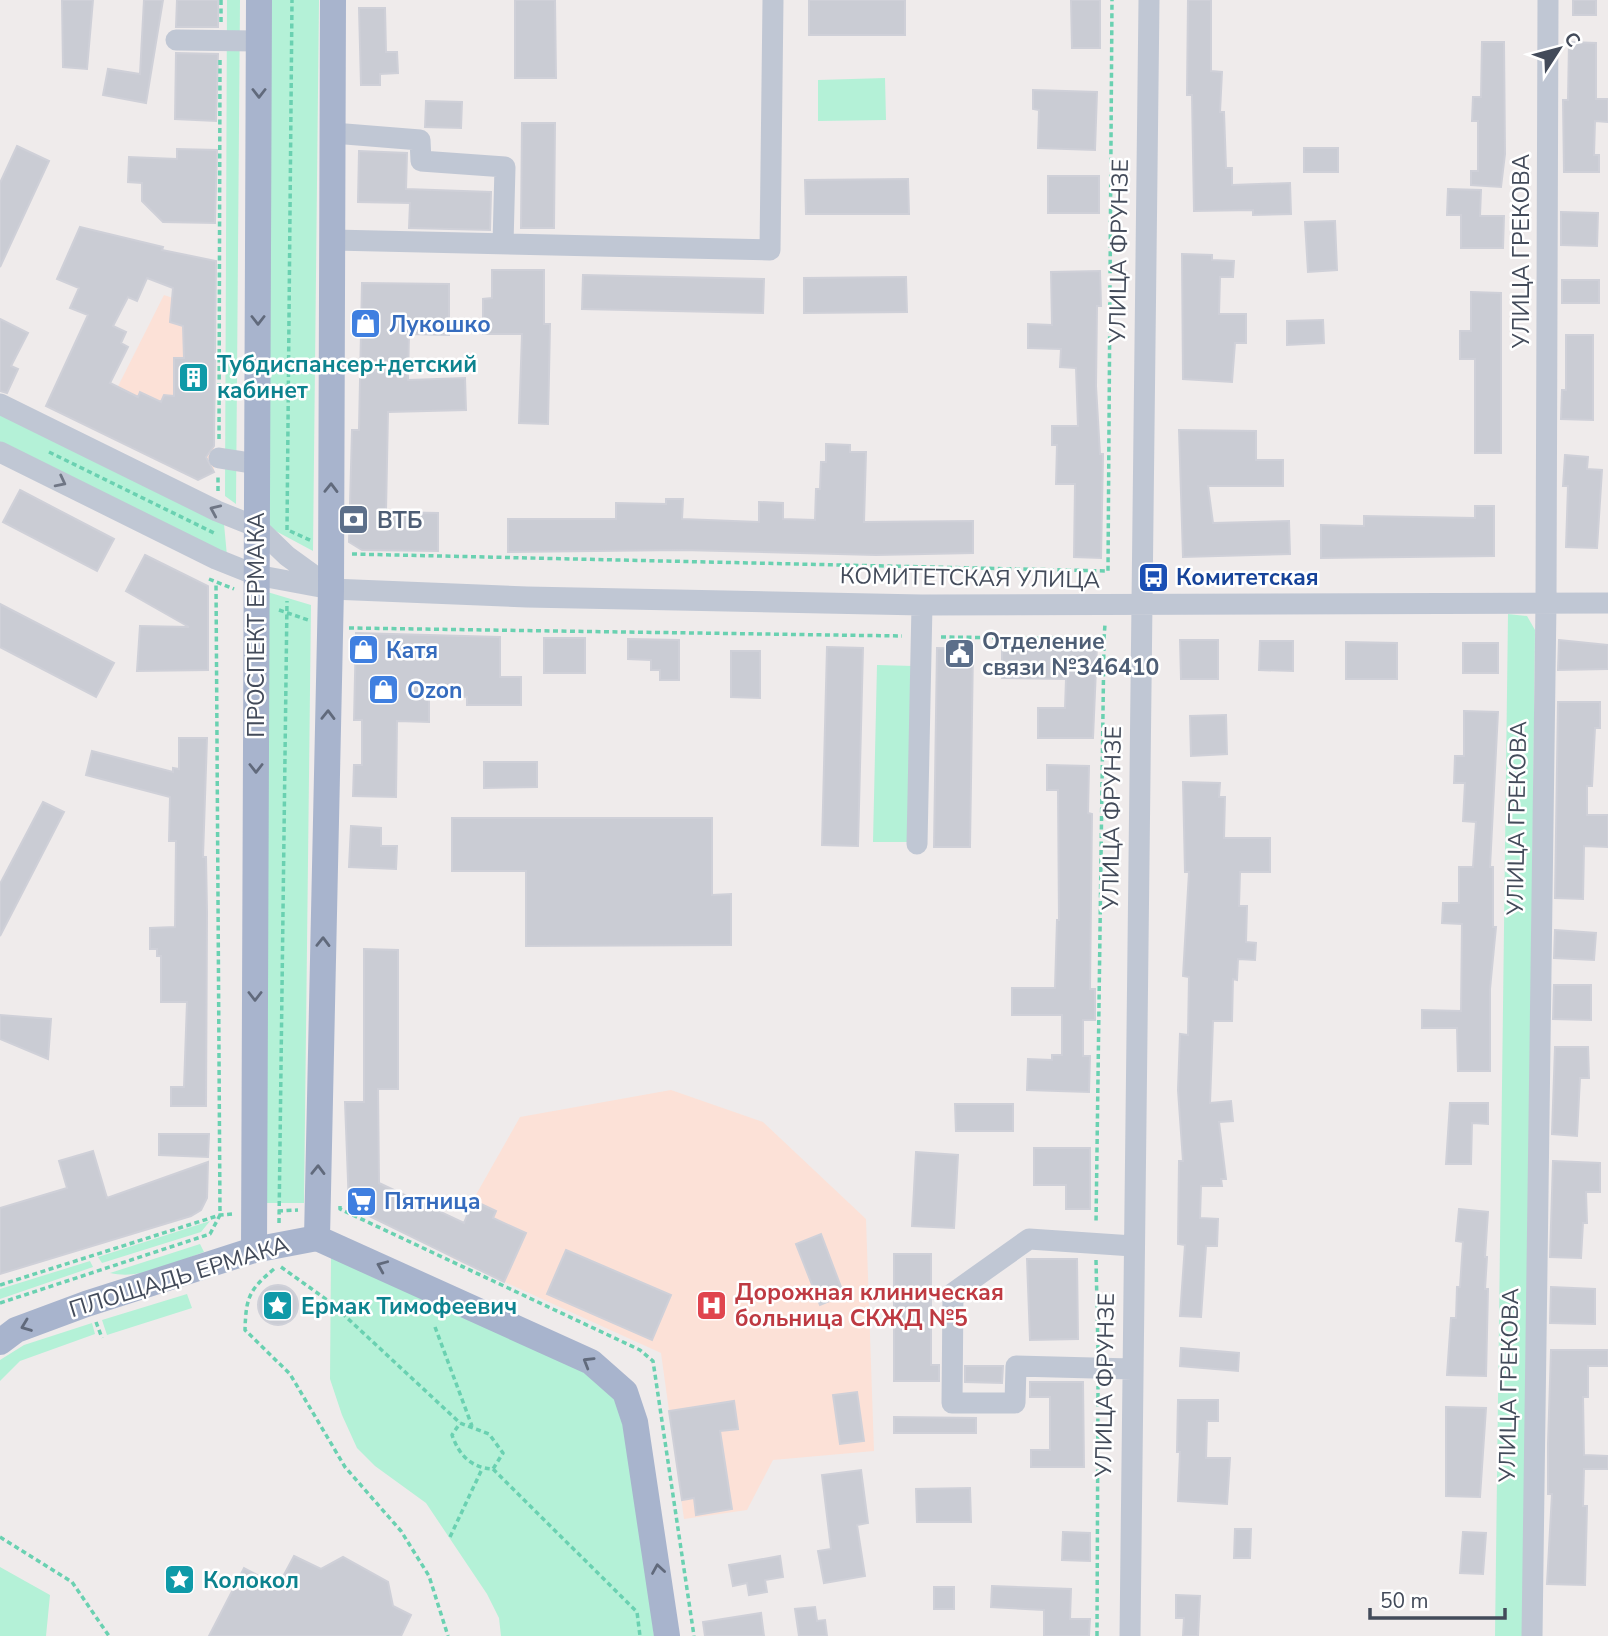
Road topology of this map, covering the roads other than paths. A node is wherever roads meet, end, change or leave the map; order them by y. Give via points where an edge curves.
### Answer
1 (259, 0) edge
2 (333, 0) edge
3 (773, 0) edge
4 (1149, 0) edge
5 (1548, 0) edge
6 (176, 40) dead end
7 (259, 41) junction
8 (333, 132) junction
9 (333, 240) junction
10 (503, 244) junction
11 (0, 404) edge
12 (0, 452) edge
13 (219, 458) road end
14 (257, 464) junction
15 (257, 519) junction
16 (256, 575) junction
17 (331, 589) junction
18 (1546, 603) junction
19 (1608, 603) edge
20 (922, 605) junction
21 (1140, 607) junction
22 (917, 844) dead end
23 (317, 1238) junction
24 (1133, 1246) junction
25 (266, 1247) junction
26 (0, 1342) edge
27 (1132, 1369) junction
28 (667, 1636) edge
29 (1130, 1636) edge
30 (1532, 1636) edge

1 - 7 main road, ПРОСПЕКТ ЕРМАКА
2 - 8 main road
3 - 10 street via 770,250
4 - 21 street, УЛИЦА ФРУНЗЕ
5 - 18 street, УЛИЦА ГРЕКОВА
6 - 7 street
7 -> 14 main road, ПРОСПЕКТ ЕРМАКА
8 - 9 main road
8 - 10 street via 420,140 421,161 505,167
9 - 10 street
17 -> 9 main road
15 -> 11 street via 217,511
12 -> 16 street, КОМИТЕТСКАЯ УЛИЦА
13 - 14 street
14 - 15 main road, ПРОСПЕКТ ЕРМАКА
15 - 16 main road, ПРОСПЕКТ ЕРМАКА
15 - 17 street via 287,556
16 - 17 street, КОМИТЕТСКАЯ УЛИЦА
16 -> 25 main road, ПРОСПЕКТ ЕРМАКА
17 - 20 street, КОМИТЕТСКАЯ УЛИЦА
23 -> 17 main road via 332,1204
18 - 19 street, КОМИТЕТСКАЯ УЛИЦА
18 - 21 street, КОМИТЕТСКАЯ УЛИЦА
18 - 30 street, УЛИЦА ГРЕКОВА
20 - 21 street, КОМИТЕТСКАЯ УЛИЦА
20 - 22 street
21 - 24 street, УЛИЦА ФРУНЗЕ
23 - 25 main road, ПЛОЩАДЬ ЕРМАКА
28 -> 23 main road, ПЛОЩАДЬ ЕРМАКА via 635,1422 625,1392 591,1362
24 - 27 street, УЛИЦА ФРУНЗЕ
24 - 27 street via 1029,1239 953,1293 952,1403 1015,1403 1016,1366
25 -> 26 main road, ПЛОЩАДЬ ЕРМАКА via 86,1304 16,1330
27 - 29 street, УЛИЦА ФРУНЗЕ

